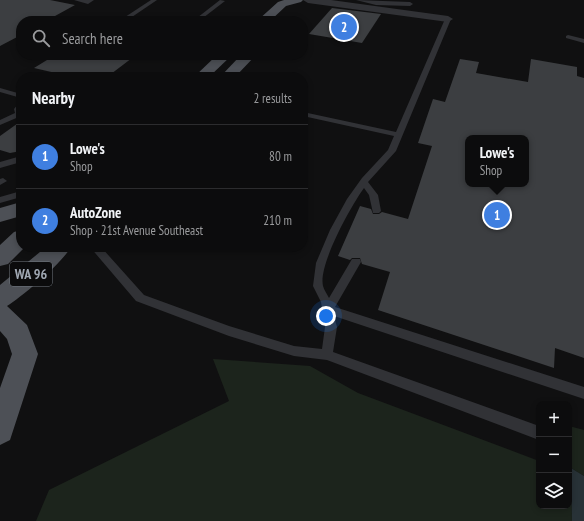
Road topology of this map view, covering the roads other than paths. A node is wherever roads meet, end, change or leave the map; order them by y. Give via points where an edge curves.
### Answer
1 (77, 0) edge
2 (91, 0) edge
3 (154, 0) edge
4 (297, 0) edge
5 (300, 0) edge
6 (308, 0) edge
7 (359, 0) edge
8 (222, 1) edge
9 (410, 4) dead end
10 (294, 12) dead end
11 (130, 16) edge
12 (202, 16) edge
13 (269, 16) edge
14 (448, 19) joint
15 (568, 38) dead end
16 (584, 40) edge
17 (219, 60) edge
18 (244, 60) edge
19 (206, 72) edge
20 (232, 72) edge
21 (0, 90) edge
22 (16, 95) edge
23 (308, 115) edge
24 (16, 116) edge
25 (0, 123) edge
26 (398, 136) junction
27 (16, 160) edge
28 (0, 164) edge
29 (364, 183) junction
30 (16, 195) edge
31 (0, 200) edge
32 (16, 210) edge
33 (376, 211) dead end
34 (0, 214) edge
35 (16, 243) edge
36 (55, 252) edge
37 (99, 252) edge
38 (0, 258) edge
39 (356, 262) dead end
40 (0, 299) edge
41 (328, 309) junction
42 (0, 314) edge
43 (327, 355) junction
44 (584, 393) edge
45 (0, 430) edge
46 (536, 432) edge

1 - 2 lane
3 - 11 lane
4 - 13 main road via 282,4
5 - 10 main road via 299,8
6 - 14 street
7 - 9 lane
8 - 12 lane
14 - 26 lane
15 - 16 lane
17 - 19 main road
18 - 20 main road
21 - 22 lane
23 - 26 lane
24 - 25 lane
26 - 29 lane via 392,151
27 - 28 lane
29 - 33 lane via 370,187 375,197
29 - 41 lane via 350,202 321,263 318,286
30 - 31 lane
32 - 34 main road
35 - 38 main road, WA 96
36 - 40 main road, WA 96
37 - 43 lane via 140,298 286,349
39 - 41 lane
41 - 43 lane via 331,327
41 - 44 lane
42 - 45 main road via 18,334 25,354
43 - 46 lane

